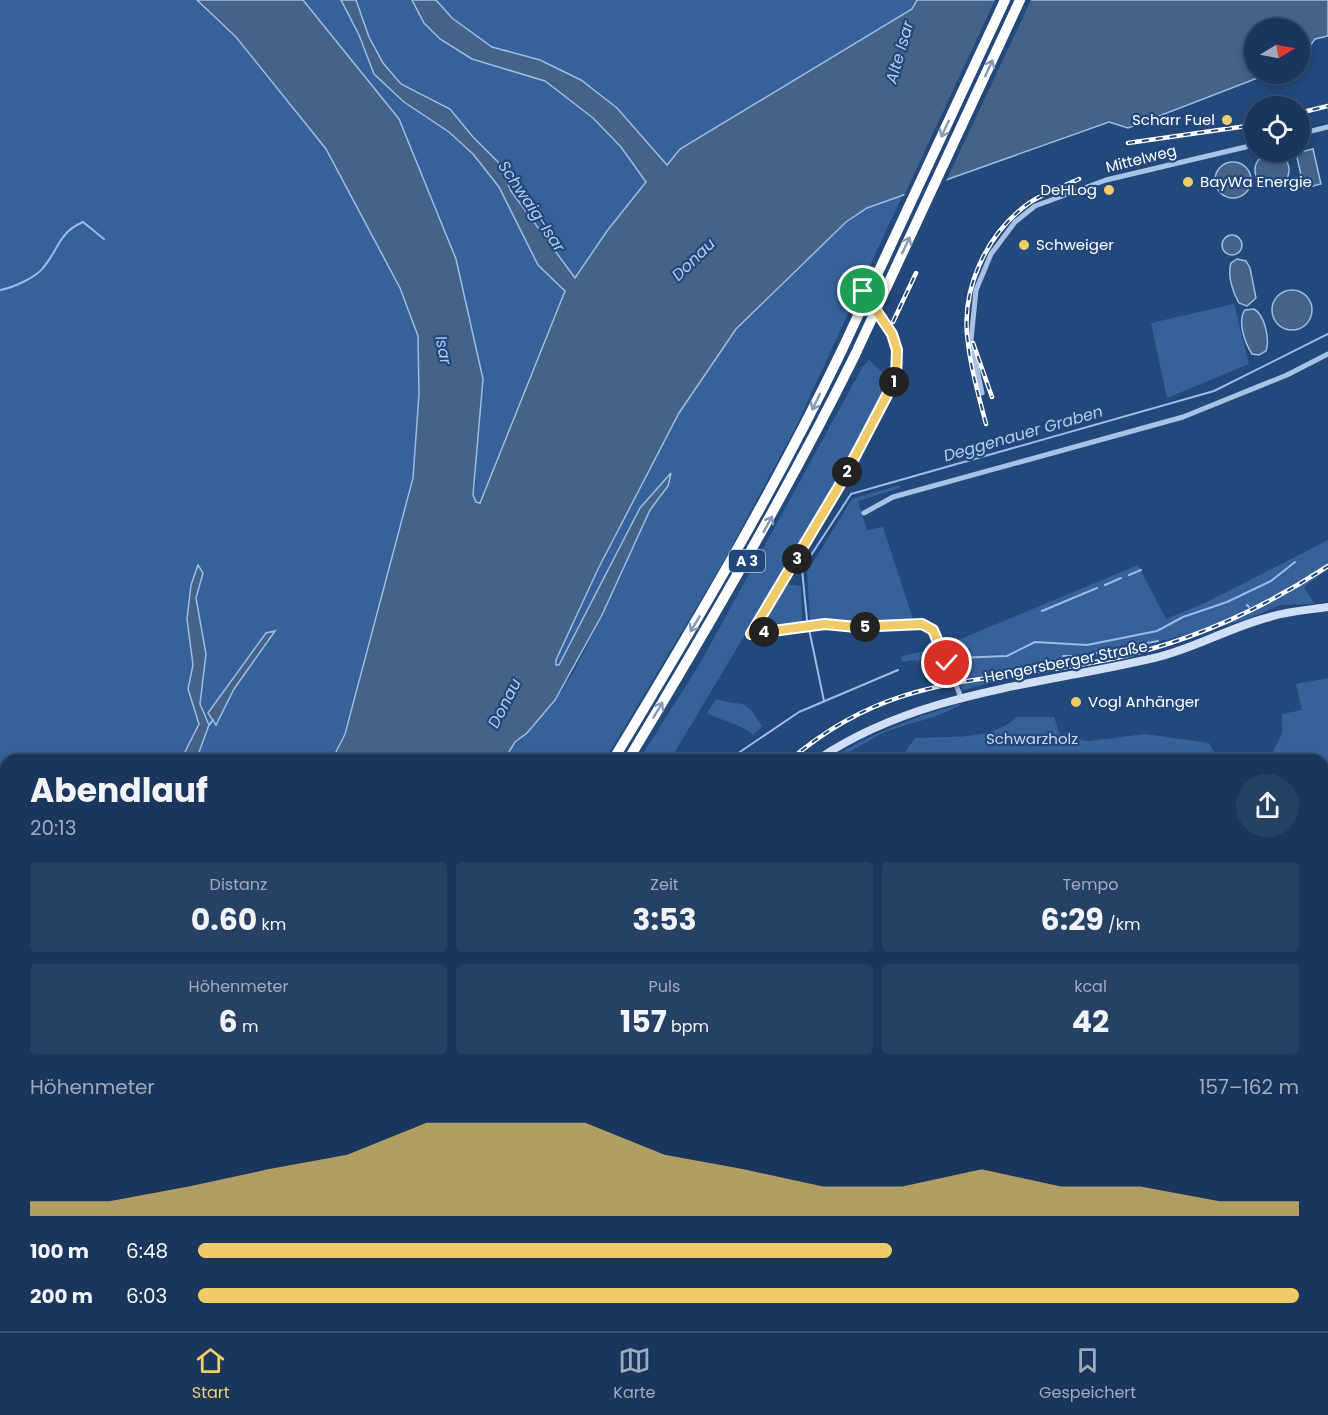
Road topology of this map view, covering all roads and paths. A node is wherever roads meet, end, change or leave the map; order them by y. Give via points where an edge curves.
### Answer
1 (1005, 0) edge
2 (1020, 0) edge
3 (1328, 127) edge
4 (1310, 131) edge
5 (1244, 147) edge
6 (863, 291) dead end
7 (1328, 354) edge
8 (982, 393) dead end
9 (864, 513) dead end
10 (1328, 607) edge
11 (961, 697) junction
12 (617, 754) edge
13 (632, 754) edge
14 (826, 754) edge

1 -> 12 highway, A 3, bridge via 800,437 725,574
13 -> 2 highway, A 3, bridge via 813,441
3 - 4 street
5 - 8 street, Mittelweg via 1106,180 1035,206 1015,222 979,278 971,339
6 - 11 street via 892,334 897,350 896,378 841,483 751,634 825,624 872,627 915,623 933,630
7 - 9 street via 1183,417 893,497
10 - 11 main road, Hengersberger Straße via 1269,617 1154,658
11 - 14 main road, Hengersberger Straße via 891,719

